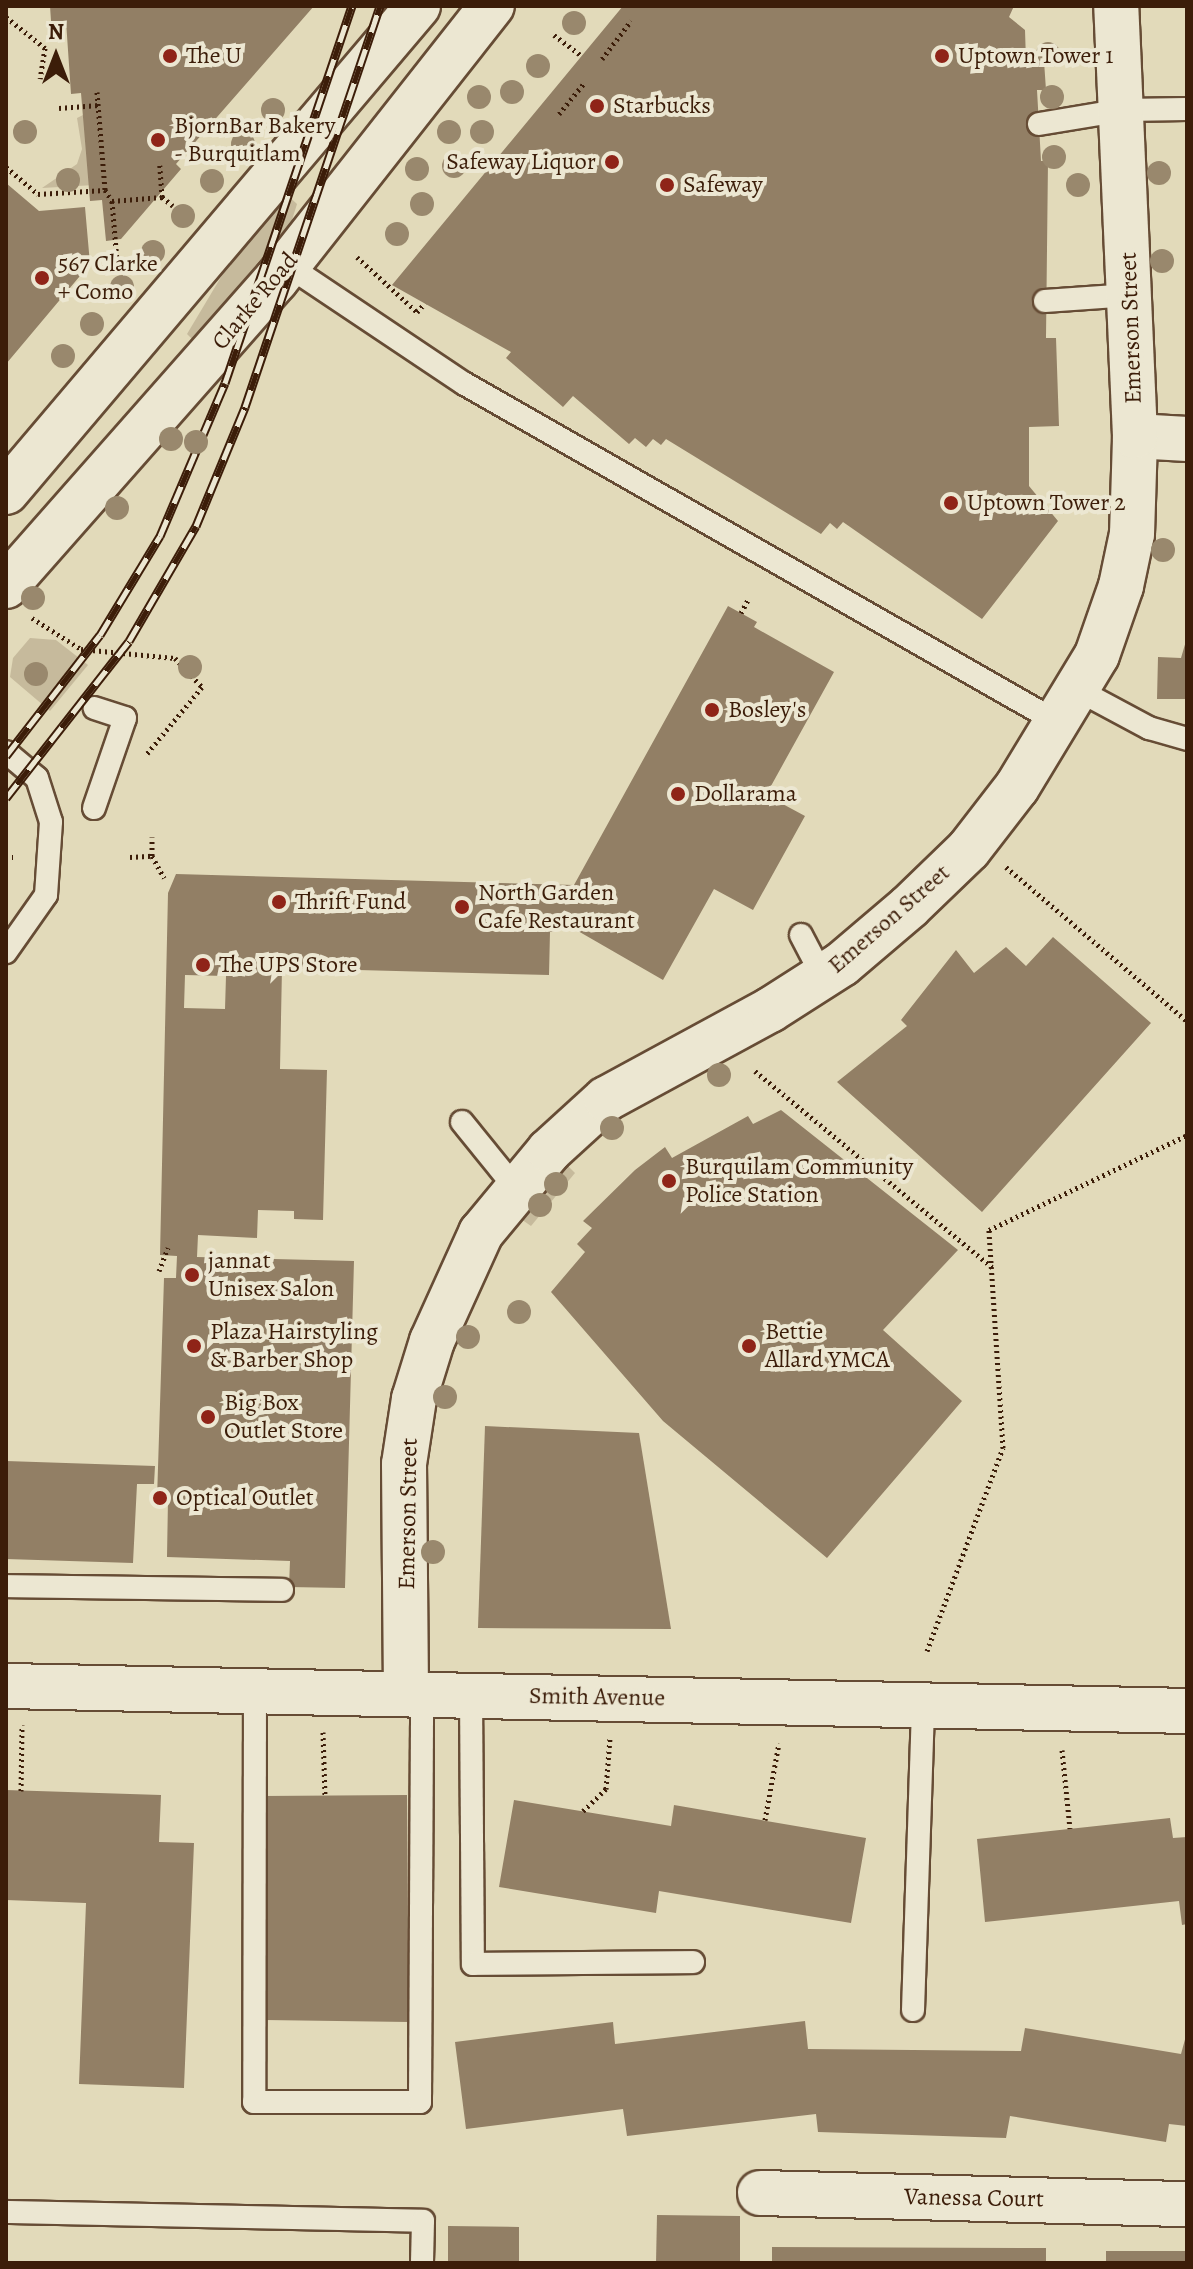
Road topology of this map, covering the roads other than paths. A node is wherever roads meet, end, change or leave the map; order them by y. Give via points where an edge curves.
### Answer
1 (418, 6) edge
2 (492, 6) edge
3 (1116, 6) edge
4 (1187, 109) edge
5 (1124, 110) junction
6 (1039, 124) dead end
7 (287, 265) junction
8 (1130, 295) junction
9 (1045, 301) dead end
10 (1135, 436) junction
11 (1187, 439) edge
12 (6, 492) edge
13 (19, 602) edge
14 (1067, 706) junction
15 (95, 708) dead end
16 (1187, 739) edge
17 (6, 752) edge
18 (94, 808) dead end
19 (801, 935) dead end
20 (6, 952) edge
21 (823, 977) junction
22 (462, 1122) dead end
23 (517, 1190) junction
24 (6, 1586) edge
25 (282, 1590) dead end
26 (255, 1690) junction
27 (414, 1693) junction
28 (471, 1694) junction
29 (14, 1701) edge
30 (923, 1705) junction
31 (1187, 1711) edge
32 (693, 1962) dead end
33 (913, 2010) dead end
34 (760, 2193) dead end
35 (1187, 2204) edge
36 (6, 2212) edge
37 (422, 2263) edge

1 - 12 street
2 - 7 street, Clarke Road
3 - 5 street, Emerson Street
4 - 5 lane
5 - 6 lane
5 - 8 street, Emerson Street
7 - 13 street, Clarke Road
7 - 14 lane via 465,384
8 - 9 lane
8 - 10 street, Emerson Street
10 - 11 street
10 - 14 street, Emerson Street via 1132,534 1121,586
14 - 16 lane
14 - 21 street, Emerson Street via 969,849 909,907
15 - 18 lane via 125,718
17 - 20 lane via 37,778 51,822 50,880 40,910
19 - 21 lane
21 - 23 street, Emerson Street via 606,1099 549,1151
22 - 23 lane
23 - 27 street, Emerson Street via 481,1233 432,1341 414,1399 404,1464
24 - 25 lane
26 - 27 street, Smith Avenue
26 - 27 lane via 254,2102 420,2102
26 - 29 street, Smith Avenue
27 - 28 street, Smith Avenue
28 - 30 street, Smith Avenue
28 - 32 lane via 473,1964
30 - 31 street, Smith Avenue
30 - 33 lane
34 - 35 street, Vanessa Court
36 - 37 lane via 423,2221

